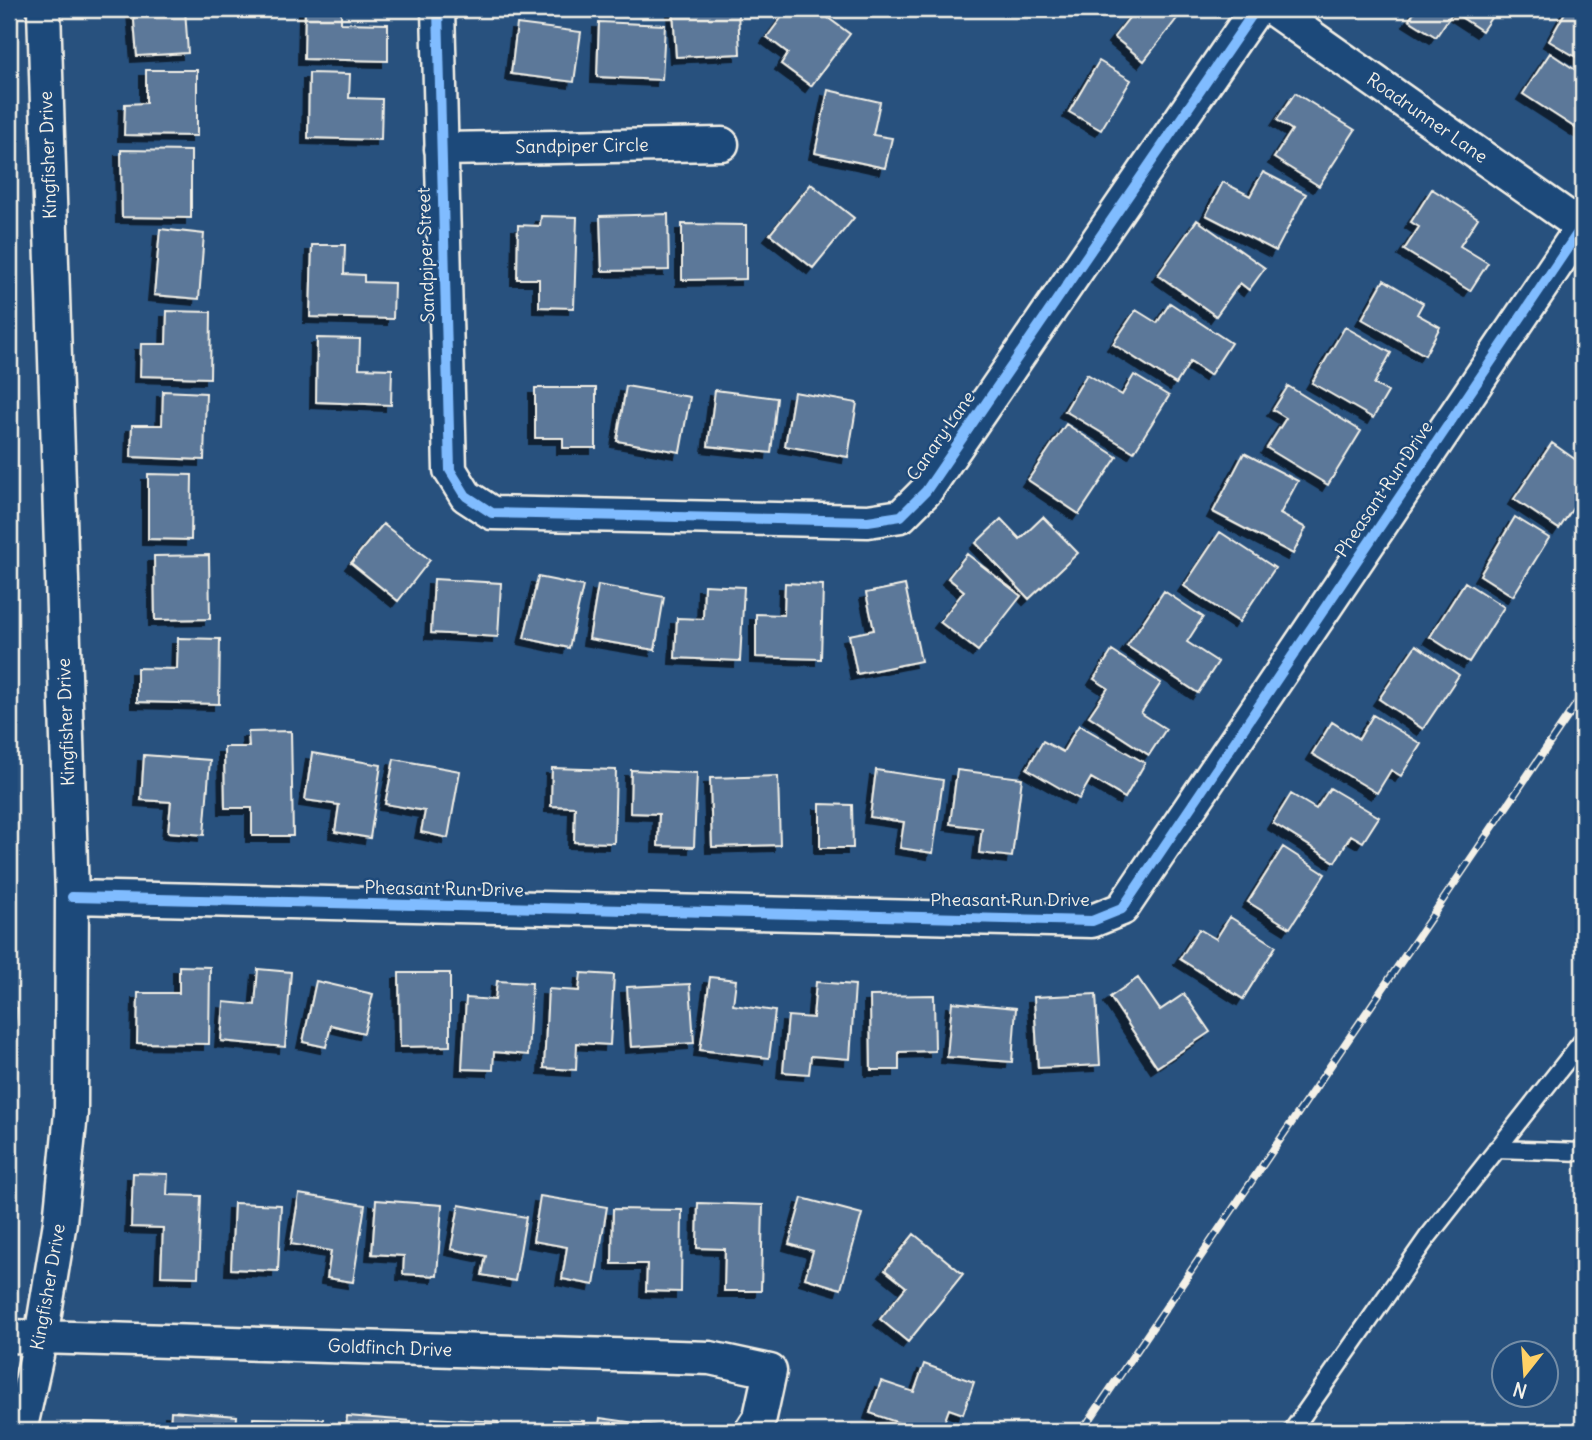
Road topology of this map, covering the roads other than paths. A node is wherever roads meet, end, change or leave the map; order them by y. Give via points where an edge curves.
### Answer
1 (44, 9) edge
2 (438, 9) edge
3 (1256, 9) edge
4 (1272, 9) edge
5 (722, 144) dead end
6 (441, 149) junction
7 (1582, 226) edge
8 (466, 496) joint
9 (72, 897) junction
10 (1583, 1040) edge
11 (1496, 1149) junction
12 (1583, 1152) edge
13 (9, 1336) edge
14 (41, 1337) junction
15 (20, 1431) edge
16 (751, 1431) edge
17 (1292, 1431) edge

1 - 9 street, Kingfisher Drive
2 - 6 street, Sandpiper Street
3 - 8 street, Canary Lane via 926,491 901,516 869,521 492,513
4 - 7 street, Roadrunner Lane
5 - 6 street, Sandpiper Circle
6 - 8 street, Sandpiper Street via 450,470
7 - 9 street, Pheasant Run Drive via 1122,909 1092,921
9 - 14 street, Kingfisher Drive via 71,1113 60,1222
10 - 11 lane
11 - 12 lane
11 - 17 lane via 1427,1238
13 - 14 street, Goldfinch Drive
14 - 15 street, Kingfisher Drive
14 - 16 street, Goldfinch Drive via 710,1359 771,1371 760,1417

